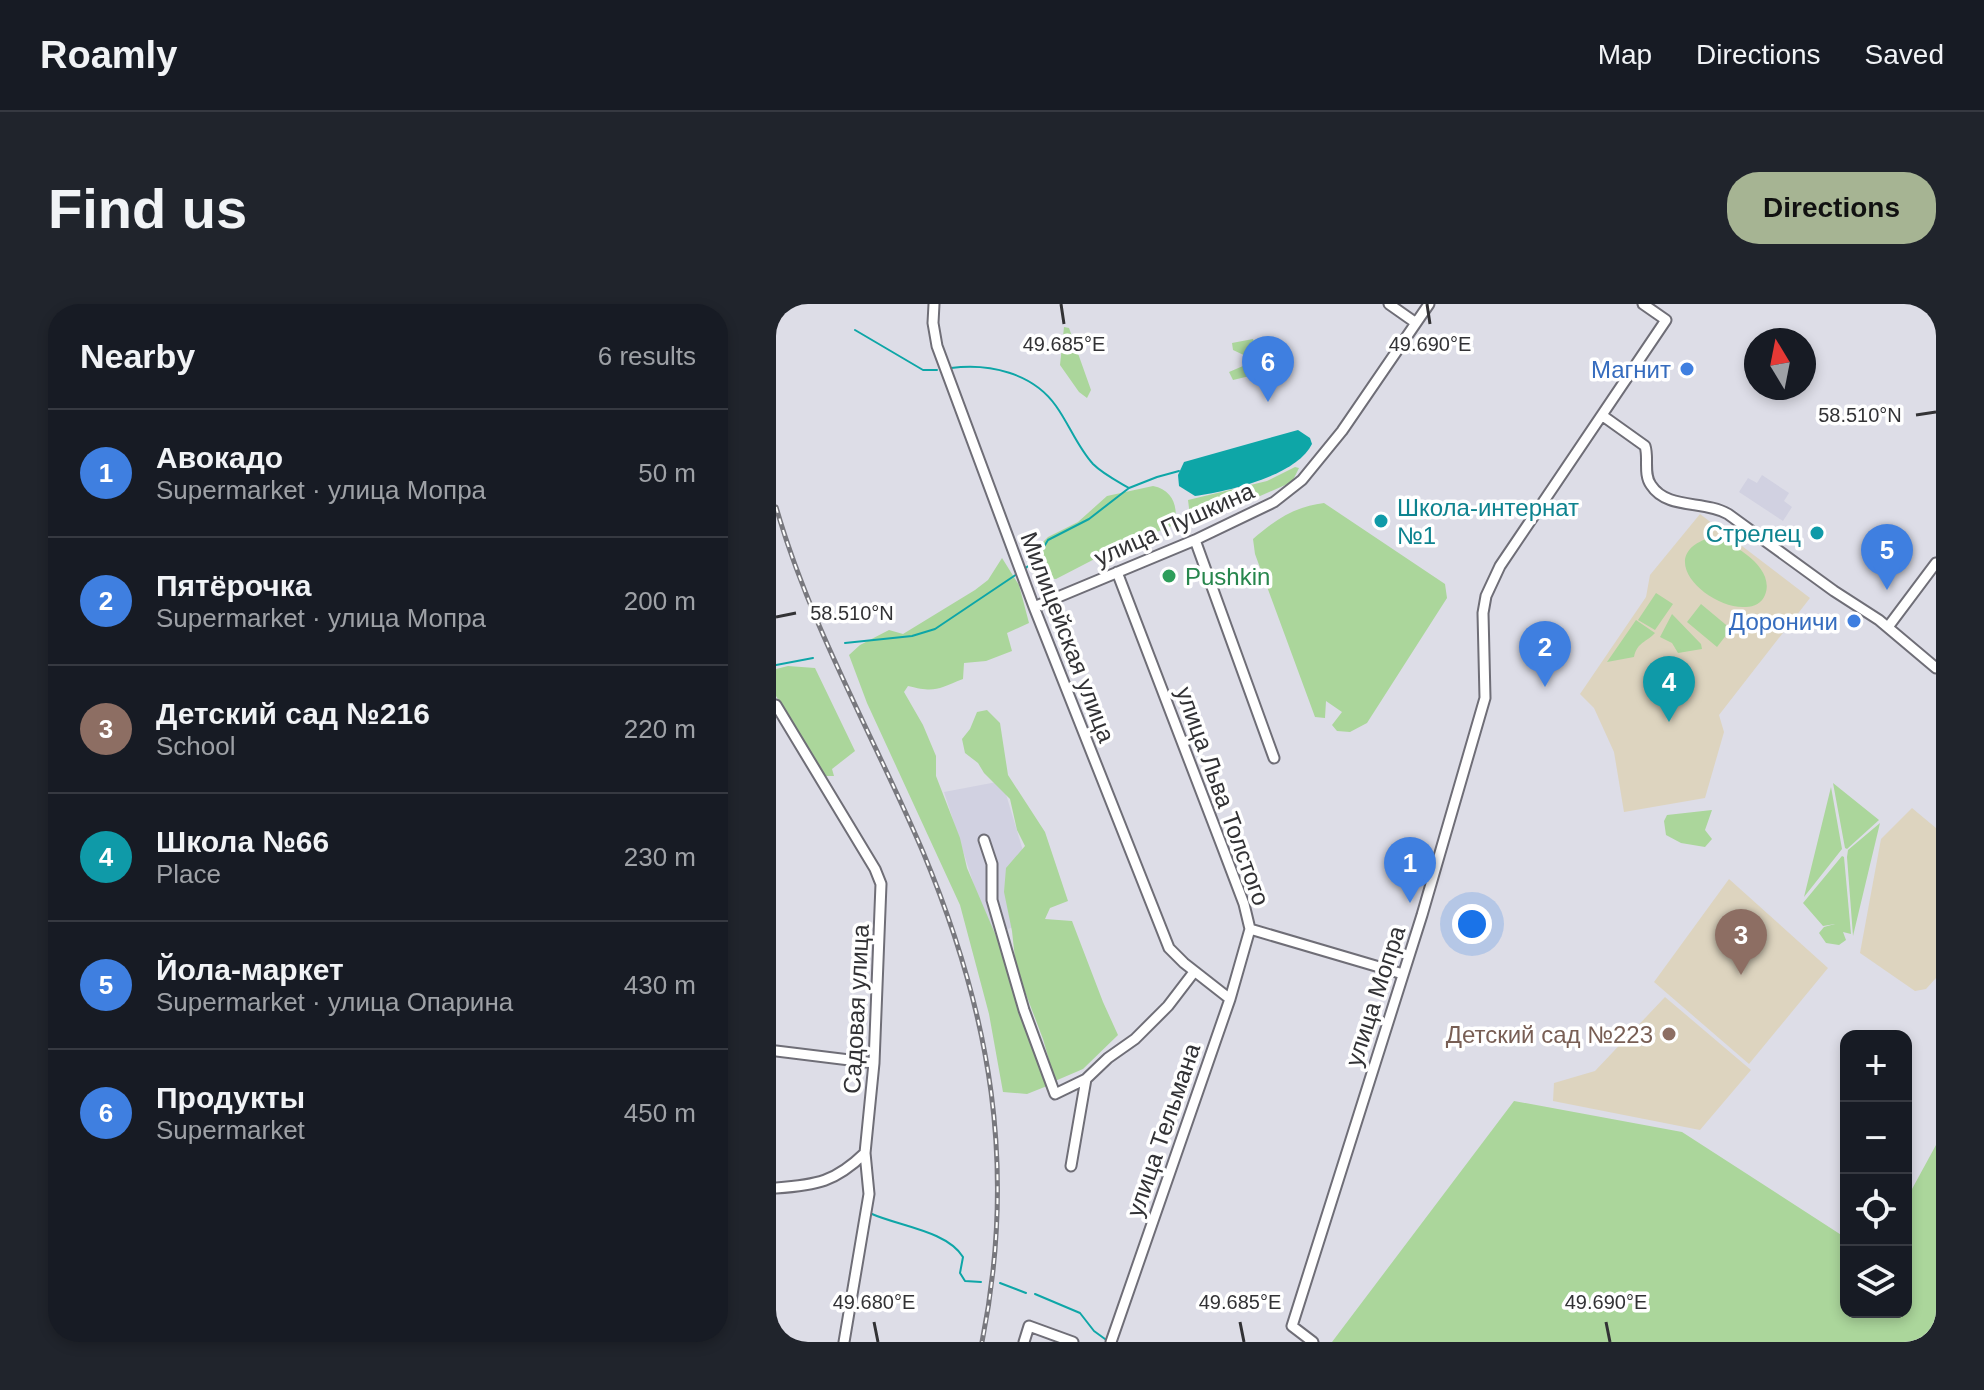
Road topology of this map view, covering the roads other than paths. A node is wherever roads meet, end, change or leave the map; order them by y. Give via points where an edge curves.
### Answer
1 (934, 304) edge
2 (1389, 304) edge
3 (1429, 304) edge
4 (1643, 304) edge
5 (1416, 323) junction
6 (1603, 416) junction
7 (1195, 540) junction
8 (1936, 563) edge
9 (1117, 572) junction
10 (1034, 607) junction
11 (1888, 627) junction
12 (1936, 668) edge
13 (776, 705) edge
14 (1274, 758) dead end
15 (984, 840) dead end
16 (1250, 929) junction
17 (1194, 972) junction
18 (1403, 974) junction
19 (1230, 999) junction
20 (776, 1051) edge
21 (874, 1063) junction
22 (1086, 1079) junction
23 (865, 1153) junction
24 (1071, 1166) dead end
25 (776, 1188) edge
26 (844, 1342) edge
27 (1024, 1342) edge
28 (1073, 1342) edge
29 (1111, 1342) edge
30 (1313, 1342) edge

1 - 10 street, Милицейская улица via 937,346
2 - 5 street
3 - 5 street, улица Пушкина
4 - 6 street, улица Мопра via 1666,320
5 - 7 street, улица Пушкина via 1302,480 1274,502
6 - 11 street via 1645,446 1649,482 1662,495 1728,514
6 - 18 street, улица Мопра via 1500,566 1486,596 1485,698
7 - 9 street, улица Пушкина
7 - 14 street
8 - 11 street
9 - 10 street, улица Пушкина
9 - 16 street, улица Льва Толстого
10 - 17 street, Милицейская улица via 1169,948
11 - 12 street
13 - 21 street, Садовая улица via 881,884
15 - 22 street via 992,864 992,900 1055,1094
16 - 18 street, улица Льва Толстого
16 - 19 street, улица Тельмана
17 - 19 street, Милицейская улица
17 - 22 street via 1135,1039
18 - 30 street, улица Мопра via 1292,1326
19 - 29 street, улица Тельмана
20 - 21 street
21 - 23 street, Садовая улица
22 - 24 street
23 - 25 street via 846,1171 812,1185
23 - 26 street, Садовая улица via 869,1194
27 - 28 street via 1029,1326

